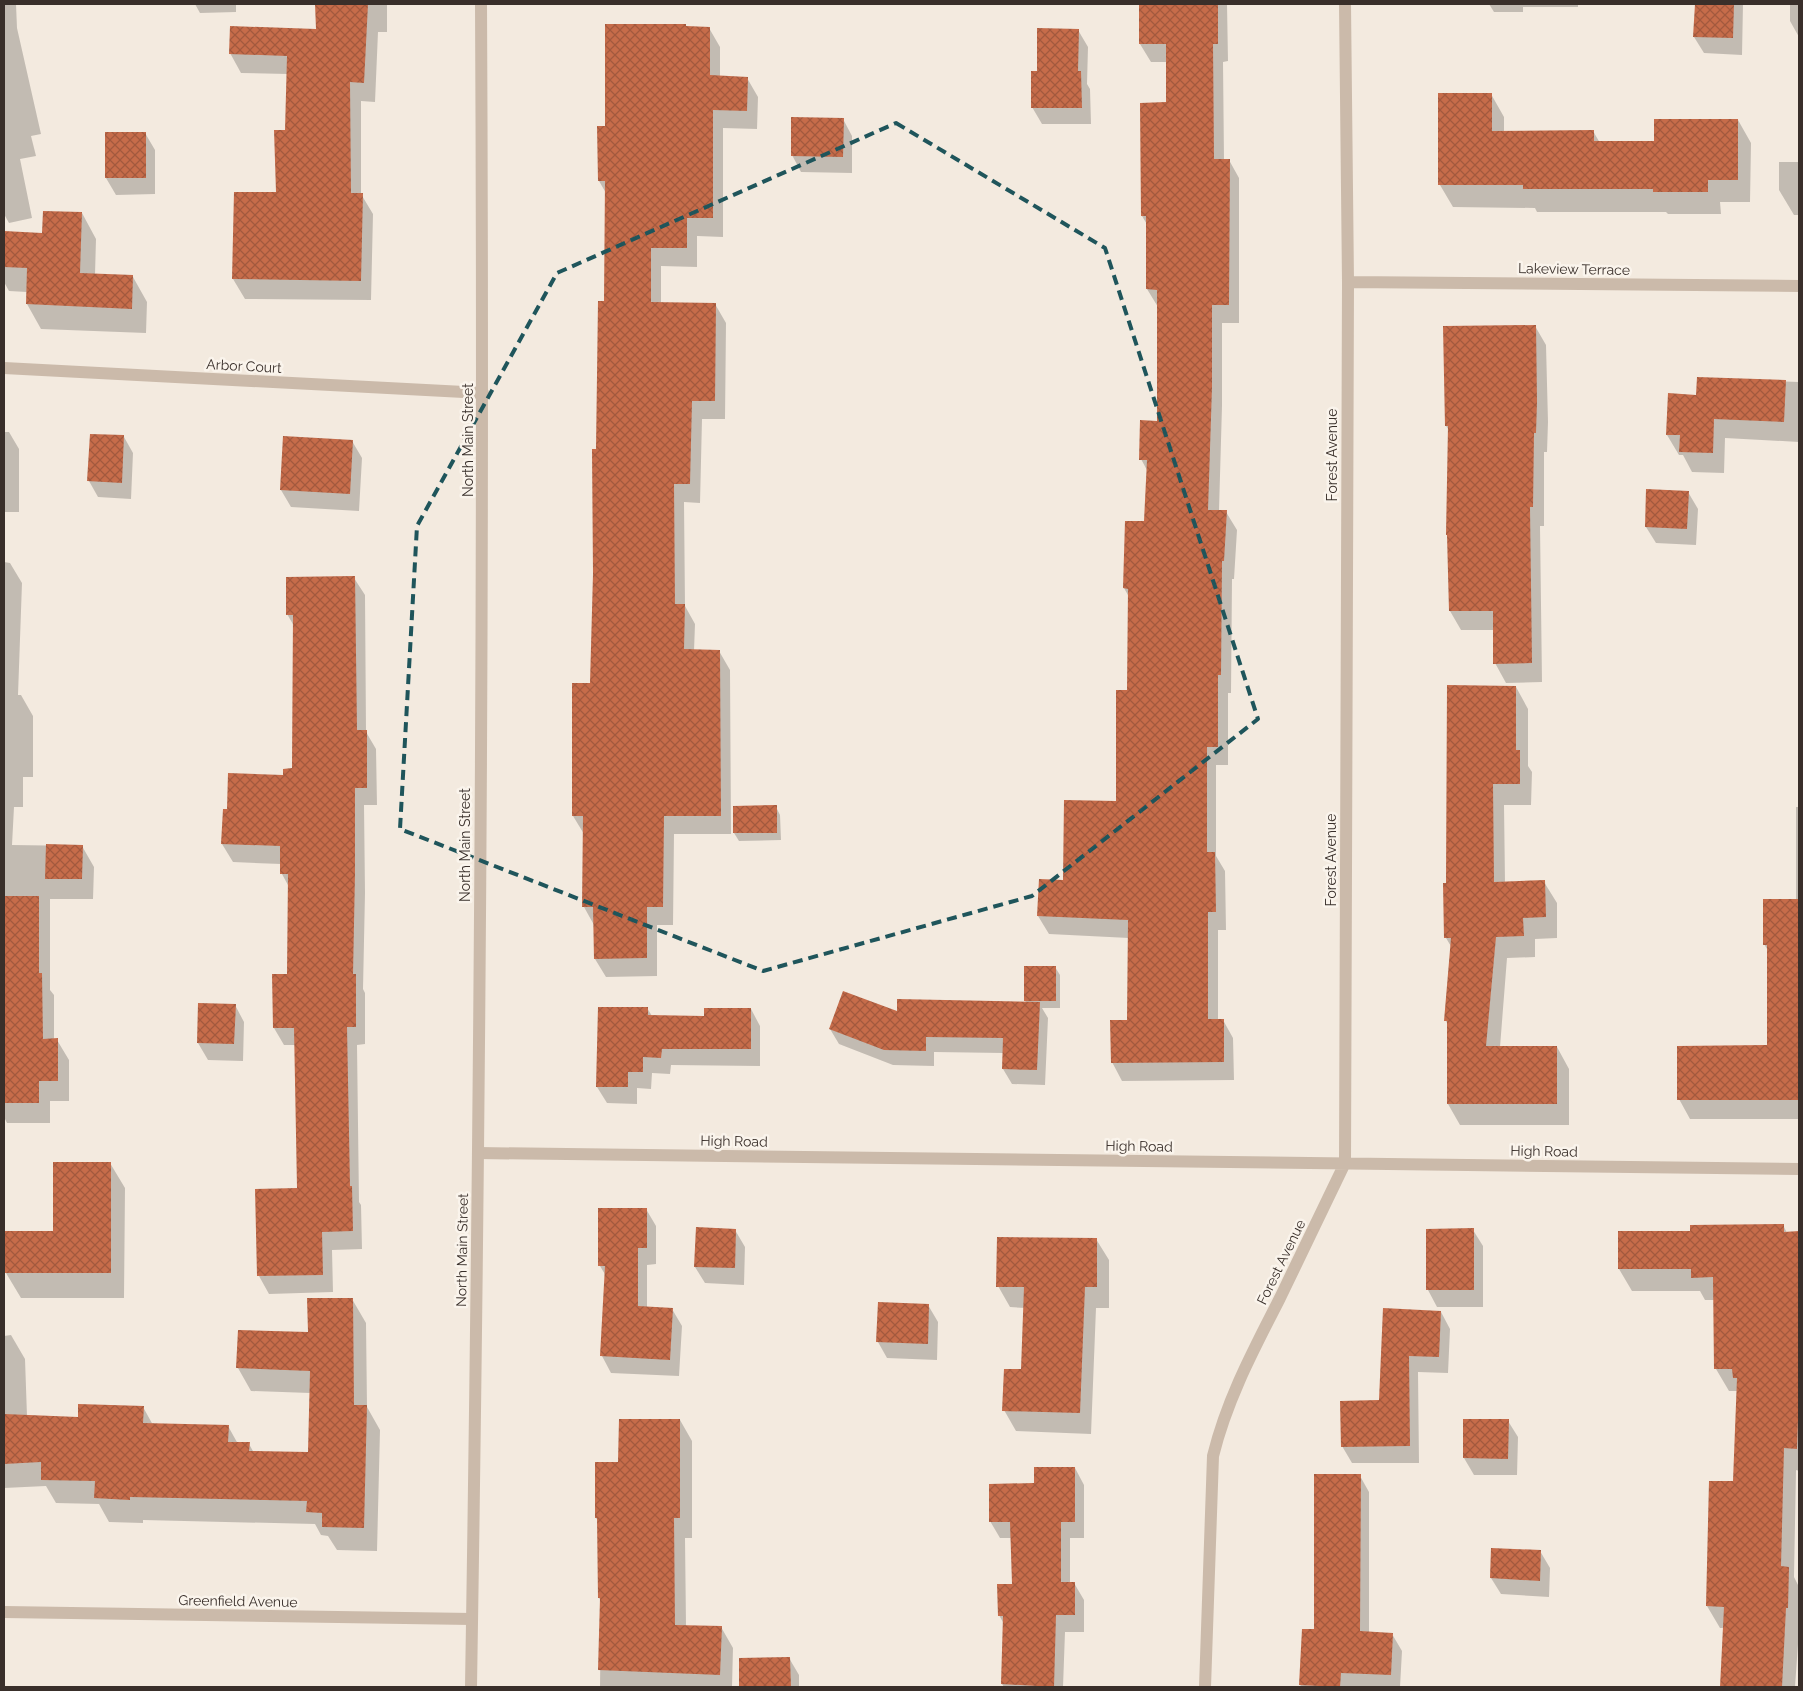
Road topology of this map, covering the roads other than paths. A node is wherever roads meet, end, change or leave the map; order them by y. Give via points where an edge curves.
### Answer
1 (482, 4) edge
2 (1345, 4) edge
3 (1348, 282) junction
4 (1799, 286) edge
5 (4, 368) edge
6 (483, 393) junction
7 (478, 1153) junction
8 (1345, 1163) junction
9 (1799, 1169) edge
10 (4, 1612) edge
11 (472, 1619) junction
12 (471, 1687) edge
13 (1205, 1687) edge

1 - 6 street, North Main Street
2 - 3 street, Forest Avenue
3 - 4 street, Lakeview Terrace
3 - 8 street, Forest Avenue
5 - 6 street, Arbor Court
6 - 7 street, North Main Street
7 - 8 street, High Road
7 - 11 street, North Main Street
8 - 9 street, High Road
8 - 13 street, Forest Avenue via 1237,1383 1213,1456
10 - 11 street, Greenfield Avenue
11 - 12 street, North Main Street

